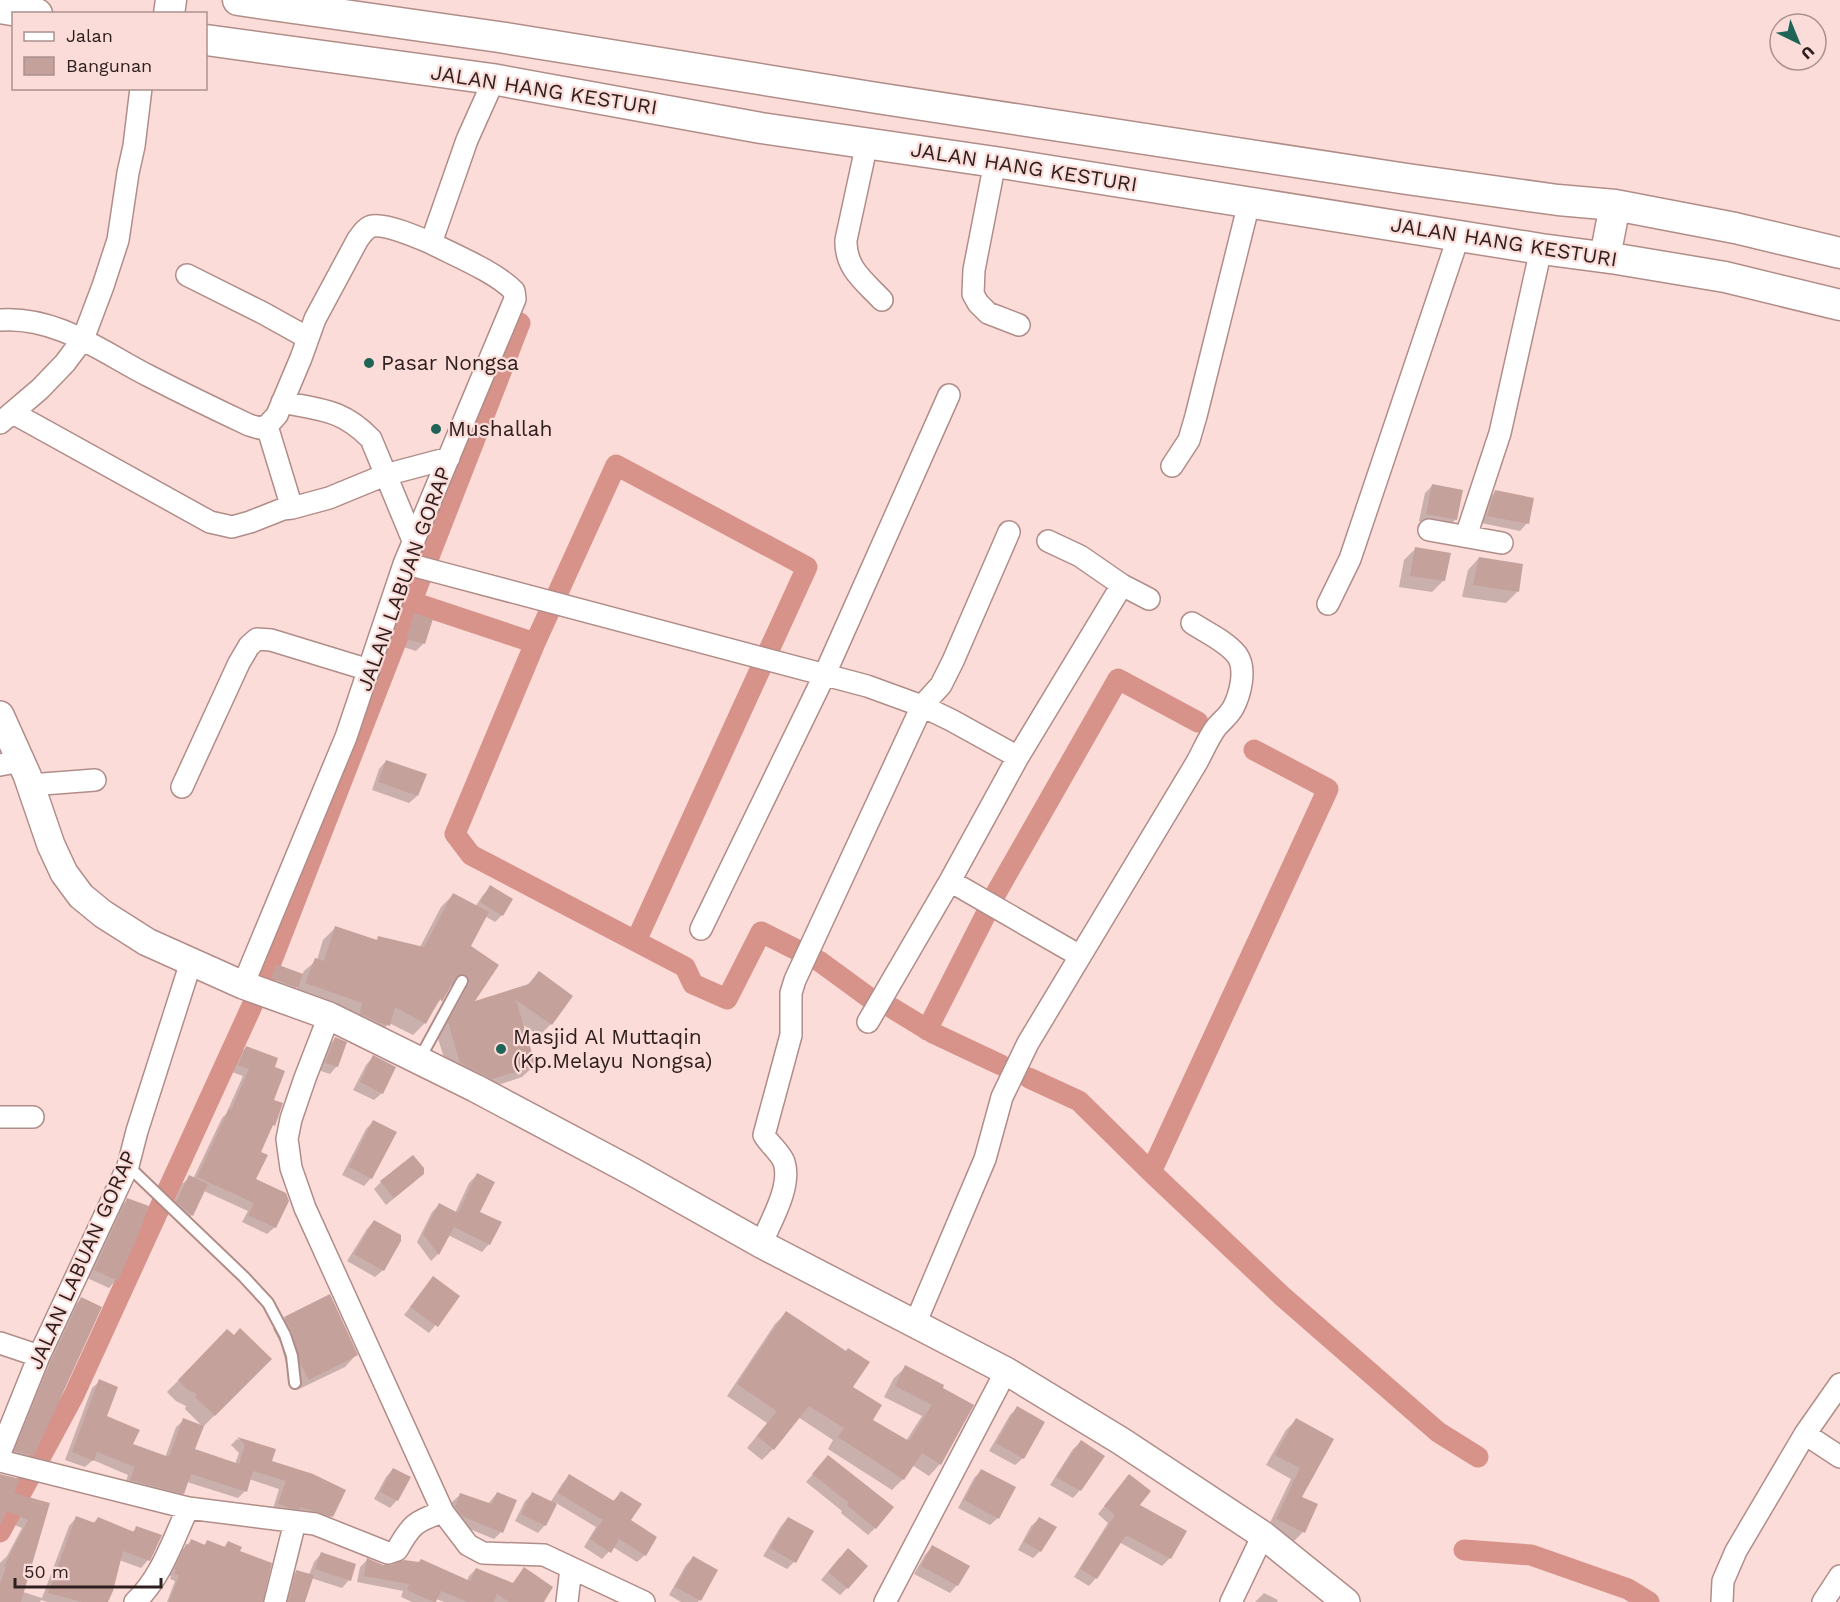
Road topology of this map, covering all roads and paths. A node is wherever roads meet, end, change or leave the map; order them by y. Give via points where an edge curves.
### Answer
1 (238, 0) edge
2 (0, 8) edge
3 (24, 12) edge
4 (207, 40) edge
5 (492, 79) junction
6 (141, 90) edge
7 (867, 143) junction
8 (995, 162) junction
9 (1249, 203) junction
10 (1615, 205) junction
11 (1459, 235) junction
12 (431, 243) junction
13 (1541, 249) junction
14 (1840, 253) edge
15 (1605, 257) junction
16 (187, 275) dead end
17 (882, 300) dead end
18 (1840, 305) edge
19 (0, 320) edge
20 (1019, 325) dead end
21 (308, 338) junction
22 (83, 339) junction
23 (949, 395) dead end
24 (282, 402) junction
25 (6, 418) edge
26 (267, 426) junction
27 (449, 458) junction
28 (1172, 466) dead end
29 (385, 475) junction
30 (292, 508) junction
31 (1429, 530) dead end
32 (1009, 532) dead end
33 (1466, 536) junction
34 (1048, 541) dead end
35 (414, 543) junction
36 (1502, 543) dead end
37 (410, 565) junction
38 (1122, 585) junction
39 (1149, 599) dead end
40 (1328, 604) dead end
41 (1192, 623) dead end
42 (369, 670) junction
43 (824, 676) junction
44 (922, 706) junction
45 (0, 715) edge
46 (1018, 758) junction
47 (17, 770) edge
48 (95, 780) dead end
49 (182, 787) dead end
50 (950, 881) junction
51 (701, 929) dead end
52 (1080, 956) junction
53 (191, 962) junction
54 (462, 981) dead end
55 (247, 986) junction
56 (329, 1016) junction
57 (868, 1022) dead end
58 (418, 1060) junction
59 (0, 1117) edge
60 (33, 1117) dead end
61 (128, 1166) junction
62 (761, 1244) junction
63 (915, 1324) junction
64 (0, 1342) edge
65 (39, 1356) junction
66 (1006, 1371) junction
67 (295, 1383) dead end
68 (1840, 1384) edge
69 (1805, 1434) junction
70 (0, 1453) edge
71 (1840, 1456) edge
72 (9, 1463) edge
73 (188, 1508) junction
74 (443, 1512) junction
75 (295, 1522) junction
76 (1263, 1534) junction
77 (571, 1568) junction
78 (1840, 1576) edge
79 (135, 1602) edge
80 (275, 1602) edge
81 (567, 1602) edge
82 (644, 1602) edge
83 (885, 1602) edge
84 (1231, 1602) edge
85 (1346, 1602) edge
86 (1722, 1602) edge
87 (1823, 1602) edge

1 - 10 main road, JALAN HANG KESTURI via 1407,179
2 - 3 main road
4 - 5 main road, JALAN HANG KESTURI
5 - 7 main road, JALAN HANG KESTURI via 761,128
5 - 12 street
6 - 22 street via 118,240
7 - 8 main road, JALAN HANG KESTURI
7 - 17 street via 845,252 851,267
8 - 9 main road, JALAN HANG KESTURI
8 - 20 street via 973,294 988,313
9 - 11 main road, JALAN HANG KESTURI
9 - 28 street via 1193,424
10 - 14 main road, JALAN HANG KESTURI
10 - 15 main road
11 - 13 main road, JALAN HANG KESTURI
11 - 40 street via 1350,559
12 - 21 street via 381,227 365,230
12 - 27 street, JALAN LABUAN GORAP via 501,281 514,291 515,299
13 - 15 main road, JALAN HANG KESTURI
13 - 33 street via 1500,433
15 - 18 main road, JALAN HANG KESTURI via 1725,277
16 - 21 street
19 - 22 street via 38,324
21 - 24 street
22 - 25 street via 40,389
22 - 26 street via 147,376 249,425
23 - 43 street
24 - 26 street
24 - 29 street via 337,413 358,425 371,439
25 - 30 street via 210,522 232,527
26 - 30 street
27 - 29 street
27 - 35 street, JALAN LABUAN GORAP
29 - 30 street
29 - 35 street
31 - 33 street
32 - 44 street via 941,685
33 - 36 street
34 - 38 street via 1080,556
35 - 37 street, JALAN LABUAN GORAP
37 - 42 street, JALAN LABUAN GORAP
37 - 43 street
38 - 39 street
38 - 46 street
41 - 52 street via 1239,657 1242,671 1237,699 1209,738
42 - 49 street via 271,640 256,639 239,663
42 - 55 street, JALAN LABUAN GORAP
43 - 44 street via 867,686
43 - 51 street
44 - 46 street
44 - 62 street via 791,993 791,1035 764,1134 783,1159 785,1186
45 - 47 street
46 - 50 street
47 - 48 street
47 - 53 street via 64,873 81,896 147,942
50 - 52 street
50 - 57 street
52 - 63 street via 1028,1043 1002,1097 986,1159
53 - 55 street
53 - 61 street, JALAN LABUAN GORAP
54 - 58 lane
55 - 56 street
56 - 58 street
56 - 74 street via 291,1119 287,1139 291,1168 305,1208
58 - 62 street
59 - 60 street
61 - 65 street, JALAN LABUAN GORAP
61 - 67 lane via 268,1303 285,1335
62 - 63 street
63 - 66 street
64 - 65 street
65 - 70 street, JALAN LABUAN GORAP
66 - 76 street
66 - 83 street
68 - 69 street
69 - 71 street
69 - 86 street via 1736,1551 1723,1581
72 - 73 street
73 - 75 street
73 - 79 street via 162,1565
74 - 75 street via 423,1518 410,1528 397,1550 388,1553 315,1524
74 - 77 street via 468,1545 483,1553 544,1555
75 - 80 street
76 - 84 street
76 - 85 street
77 - 81 street
77 - 82 street
78 - 87 street

